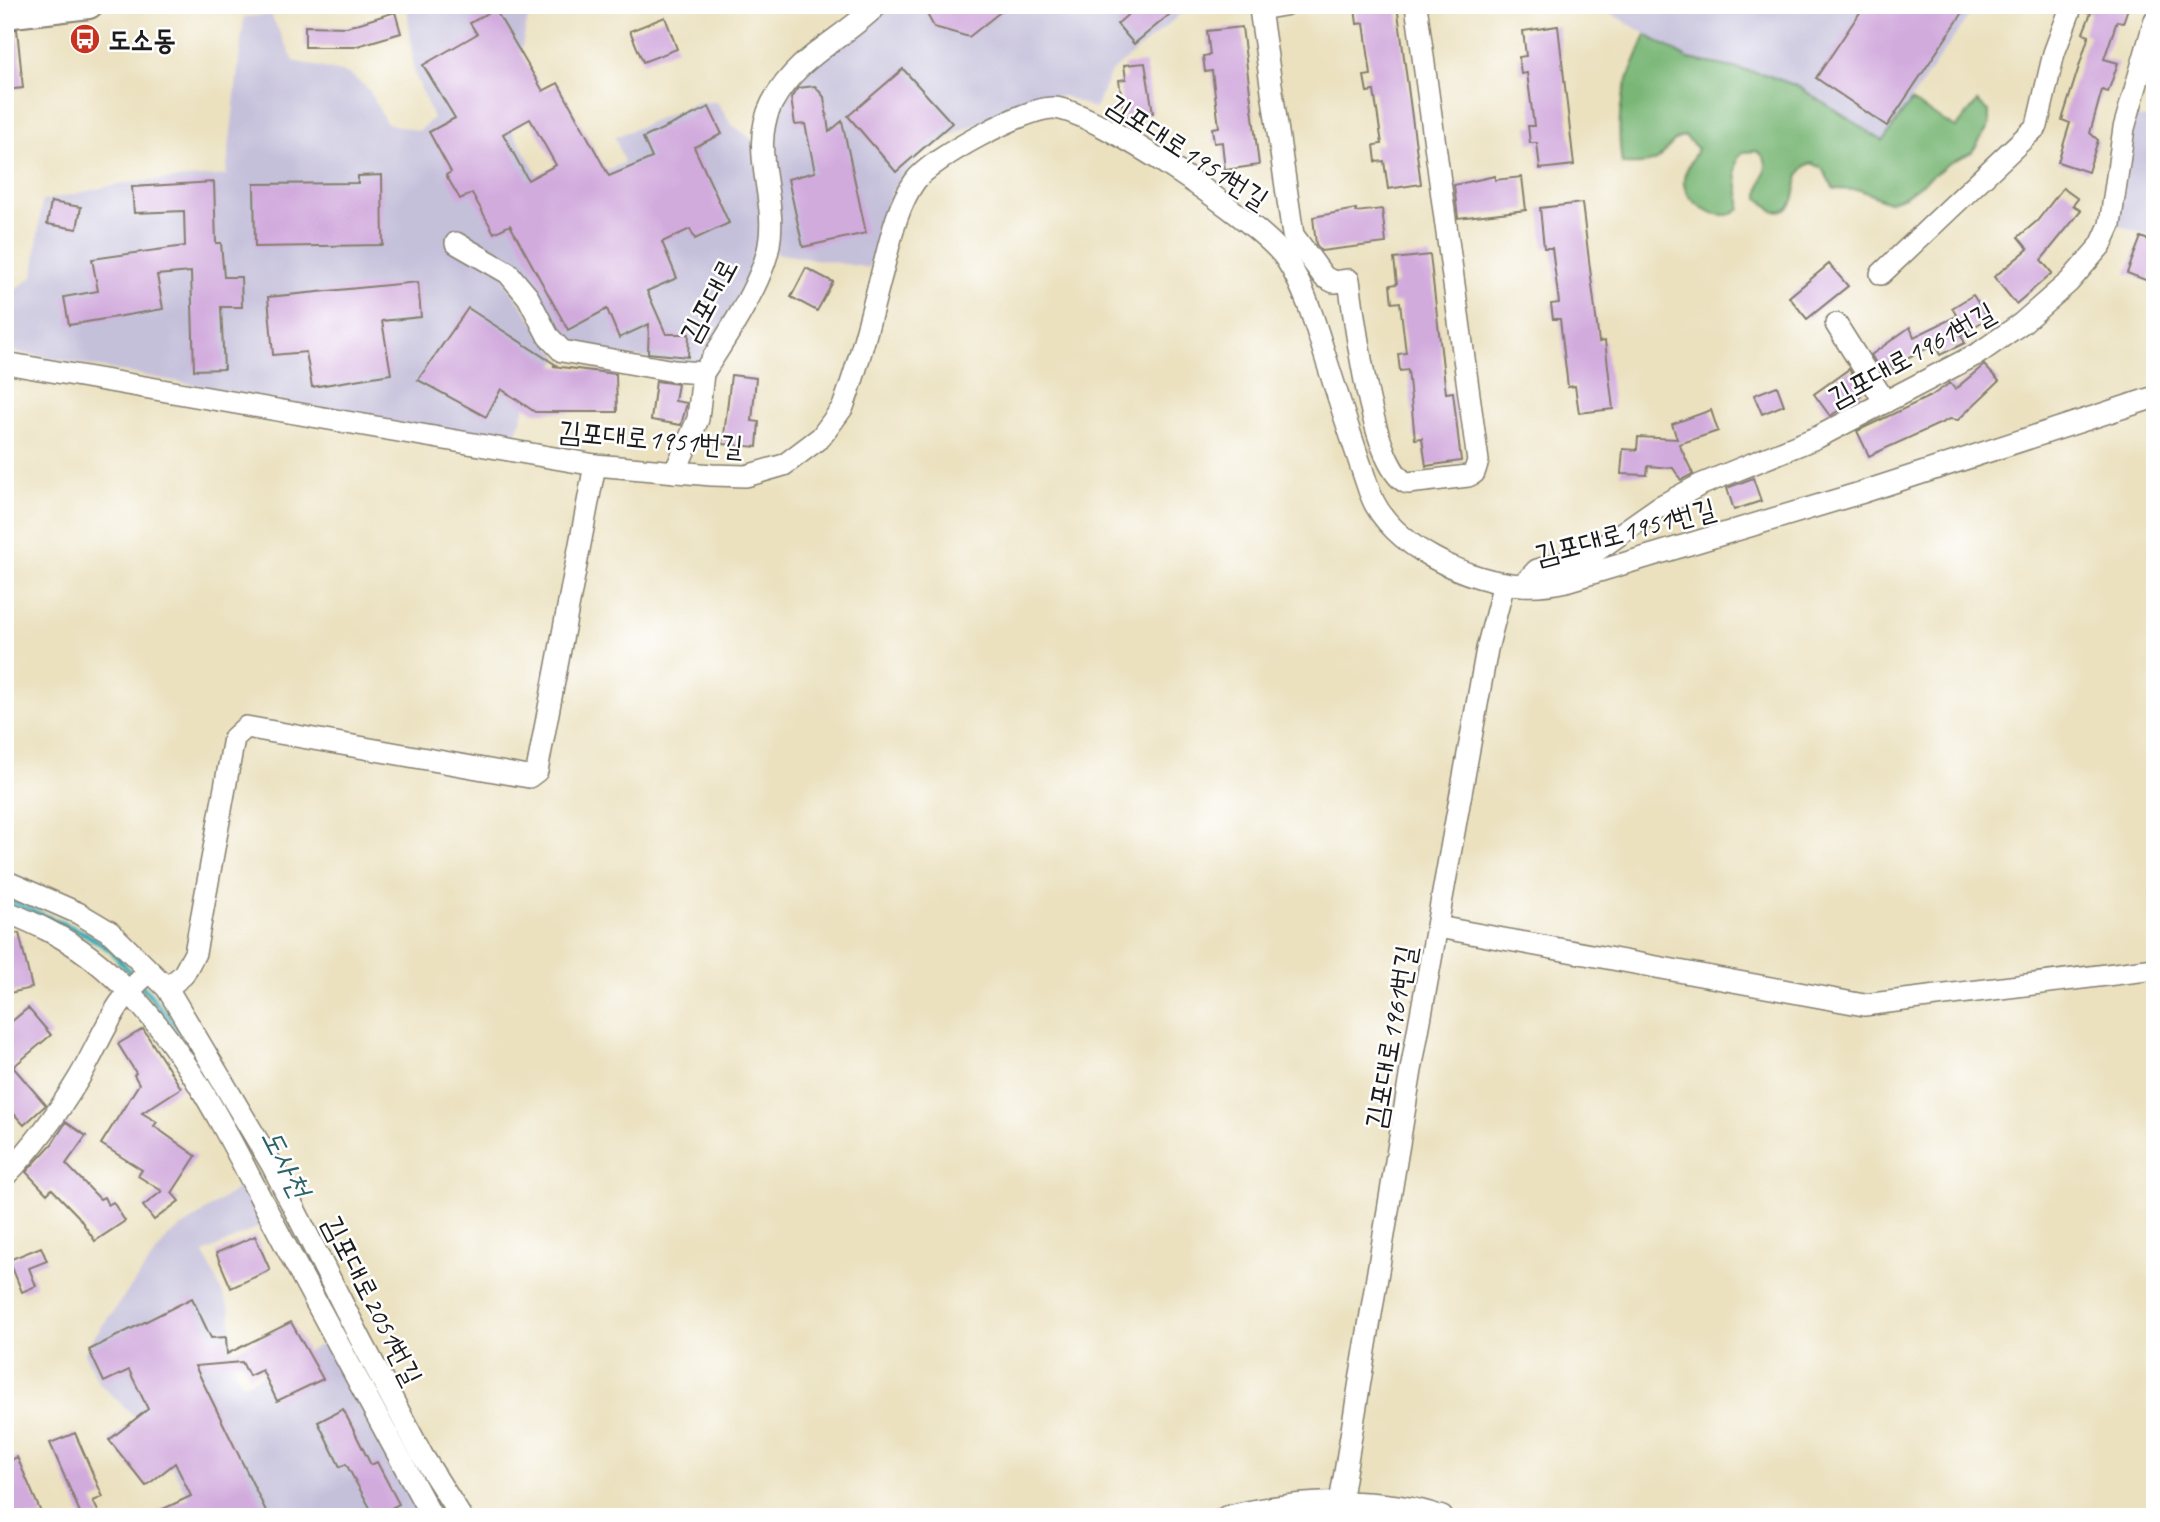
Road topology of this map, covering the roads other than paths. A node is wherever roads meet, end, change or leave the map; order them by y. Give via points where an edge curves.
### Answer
1 (89, 5) edge
2 (877, 5) edge
3 (1284, 5) edge
4 (1416, 5) edge
5 (2072, 5) edge
6 (5, 15) edge
7 (2155, 20) edge
8 (456, 243) dead end
9 (1881, 274) dead end
10 (1836, 324) dead end
11 (5, 363) edge
12 (703, 373) junction
13 (2155, 397) edge
14 (1885, 402) junction
15 (595, 465) junction
16 (675, 472) junction
17 (1513, 584) junction
18 (5, 881) edge
19 (5, 911) edge
20 (1438, 927) junction
21 (2155, 969) edge
22 (139, 981) junction
23 (167, 988) junction
24 (5, 1176) edge
25 (1340, 1503) junction
26 (432, 1517) edge
27 (461, 1517) edge
28 (1226, 1517) edge
29 (1442, 1517) edge

1 - 6 main road
2 - 12 lane, 김포대로 via 808,58 772,104 761,148 768,252
3 - 4 lane via 1260,9 1291,229 1324,277 1334,282 1349,280 1366,395 1395,474 1408,483 1468,476 1478,461
5 - 9 lane via 2054,53 2037,126
7 - 14 lane, 김포대로1961번길 via 2127,114 2110,225 2101,244 2069,282 1996,343
8 - 12 lane, 김포대로 via 509,273 562,351
10 - 14 lane
11 - 15 lane, 김포대로1951번길
12 - 16 lane via 698,419
13 - 17 lane, 김포대로1951번길 via 1860,493 1566,581
14 - 17 lane, 김포대로1961번길 via 1818,437 1700,485 1659,507 1592,554 1537,570
15 - 16 lane, 김포대로1951번길
15 - 23 lane via 537,771 517,775 246,727 234,738 195,953 183,975
16 - 17 lane, 김포대로1951번길 via 765,473 784,465 821,437 843,407 898,216 915,181 949,152 1052,108 1079,114 1113,131 1248,221 1275,246 1292,269 1311,313 1380,515 1400,537 1428,556
17 - 20 lane, 김포대로1961번길 via 1487,649
18 - 22 lane, 김포대로2051번길 via 110,932
19 - 22 lane
20 - 21 lane via 1864,1005
20 - 25 lane, 김포대로1961번길
22 - 23 lane, 김포대로2051번길
22 - 24 lane via 58,1111
22 - 26 lane
23 - 27 lane, 김포대로2051번길 via 272,1165 398,1410
25 - 28 lane
25 - 29 lane via 1372,1501

